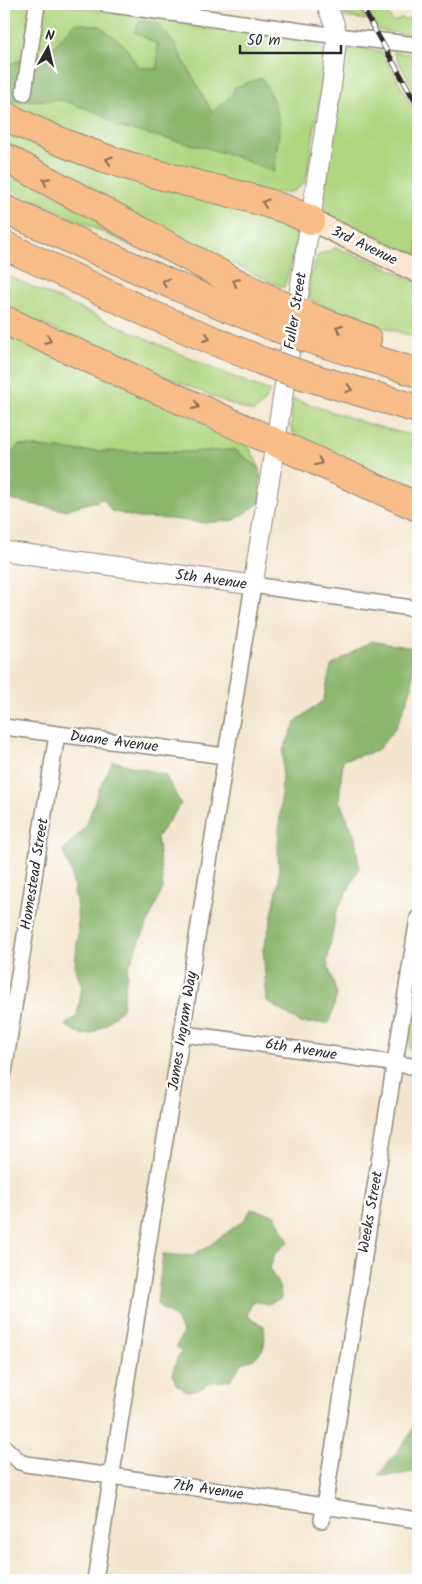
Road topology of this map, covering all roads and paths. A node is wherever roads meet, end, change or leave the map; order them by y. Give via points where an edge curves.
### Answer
1 (37, 4) edge
2 (106, 4) edge
3 (326, 4) edge
4 (337, 36) junction
5 (418, 45) edge
6 (24, 93) dead end
7 (4, 115) edge
8 (4, 158) edge
9 (4, 209) edge
10 (310, 220) junction
11 (4, 245) edge
12 (4, 260) edge
13 (418, 272) edge
14 (150, 314) junction
15 (277, 316) junction
16 (4, 320) edge
17 (311, 328) junction
18 (418, 357) edge
19 (418, 373) edge
20 (418, 409) edge
21 (274, 441) junction
22 (418, 507) edge
23 (4, 551) edge
24 (253, 585) junction
25 (418, 609) edge
26 (4, 727) edge
27 (58, 735) junction
28 (225, 756) junction
29 (418, 918) edge
30 (183, 1034) junction
31 (395, 1064) junction
32 (418, 1067) edge
33 (4, 1072) edge
34 (4, 1447) edge
35 (113, 1476) junction
36 (323, 1513) junction
37 (418, 1520) edge
38 (96, 1580) edge

1 - 6 street
2 - 4 street
3 - 4 street
4 - 5 street
4 - 10 street, Fuller Street
10 -> 7 highway via 259,201 97,156
15 -> 8 highway via 235,282
15 -> 9 highway via 173,285
10 - 13 main road, 3rd Avenue
10 - 21 street, Fuller Street
11 - 14 highway
12 - 14 highway
14 -> 20 highway, bridge via 262,361
15 - 17 highway, bridge
16 -> 21 highway
18 -> 17 highway
17 - 19 highway
21 -> 22 highway
21 - 24 street, Fuller Street
23 - 24 street, 5th Avenue
24 - 25 street, 5th Avenue
24 - 28 street, James Ingram Way
26 - 27 street, Duane Avenue
27 - 28 street, Duane Avenue
27 - 33 street, Homestead Street
28 - 30 street, James Ingram Way
29 - 31 street, Weeks Street
30 - 31 street, 6th Avenue
30 - 35 street, James Ingram Way
31 - 32 street, 6th Avenue
31 - 36 street, Weeks Street
34 - 35 street, 7th Avenue via 26,1464
35 - 36 street, 7th Avenue
35 - 38 street
36 - 37 street, 7th Avenue

